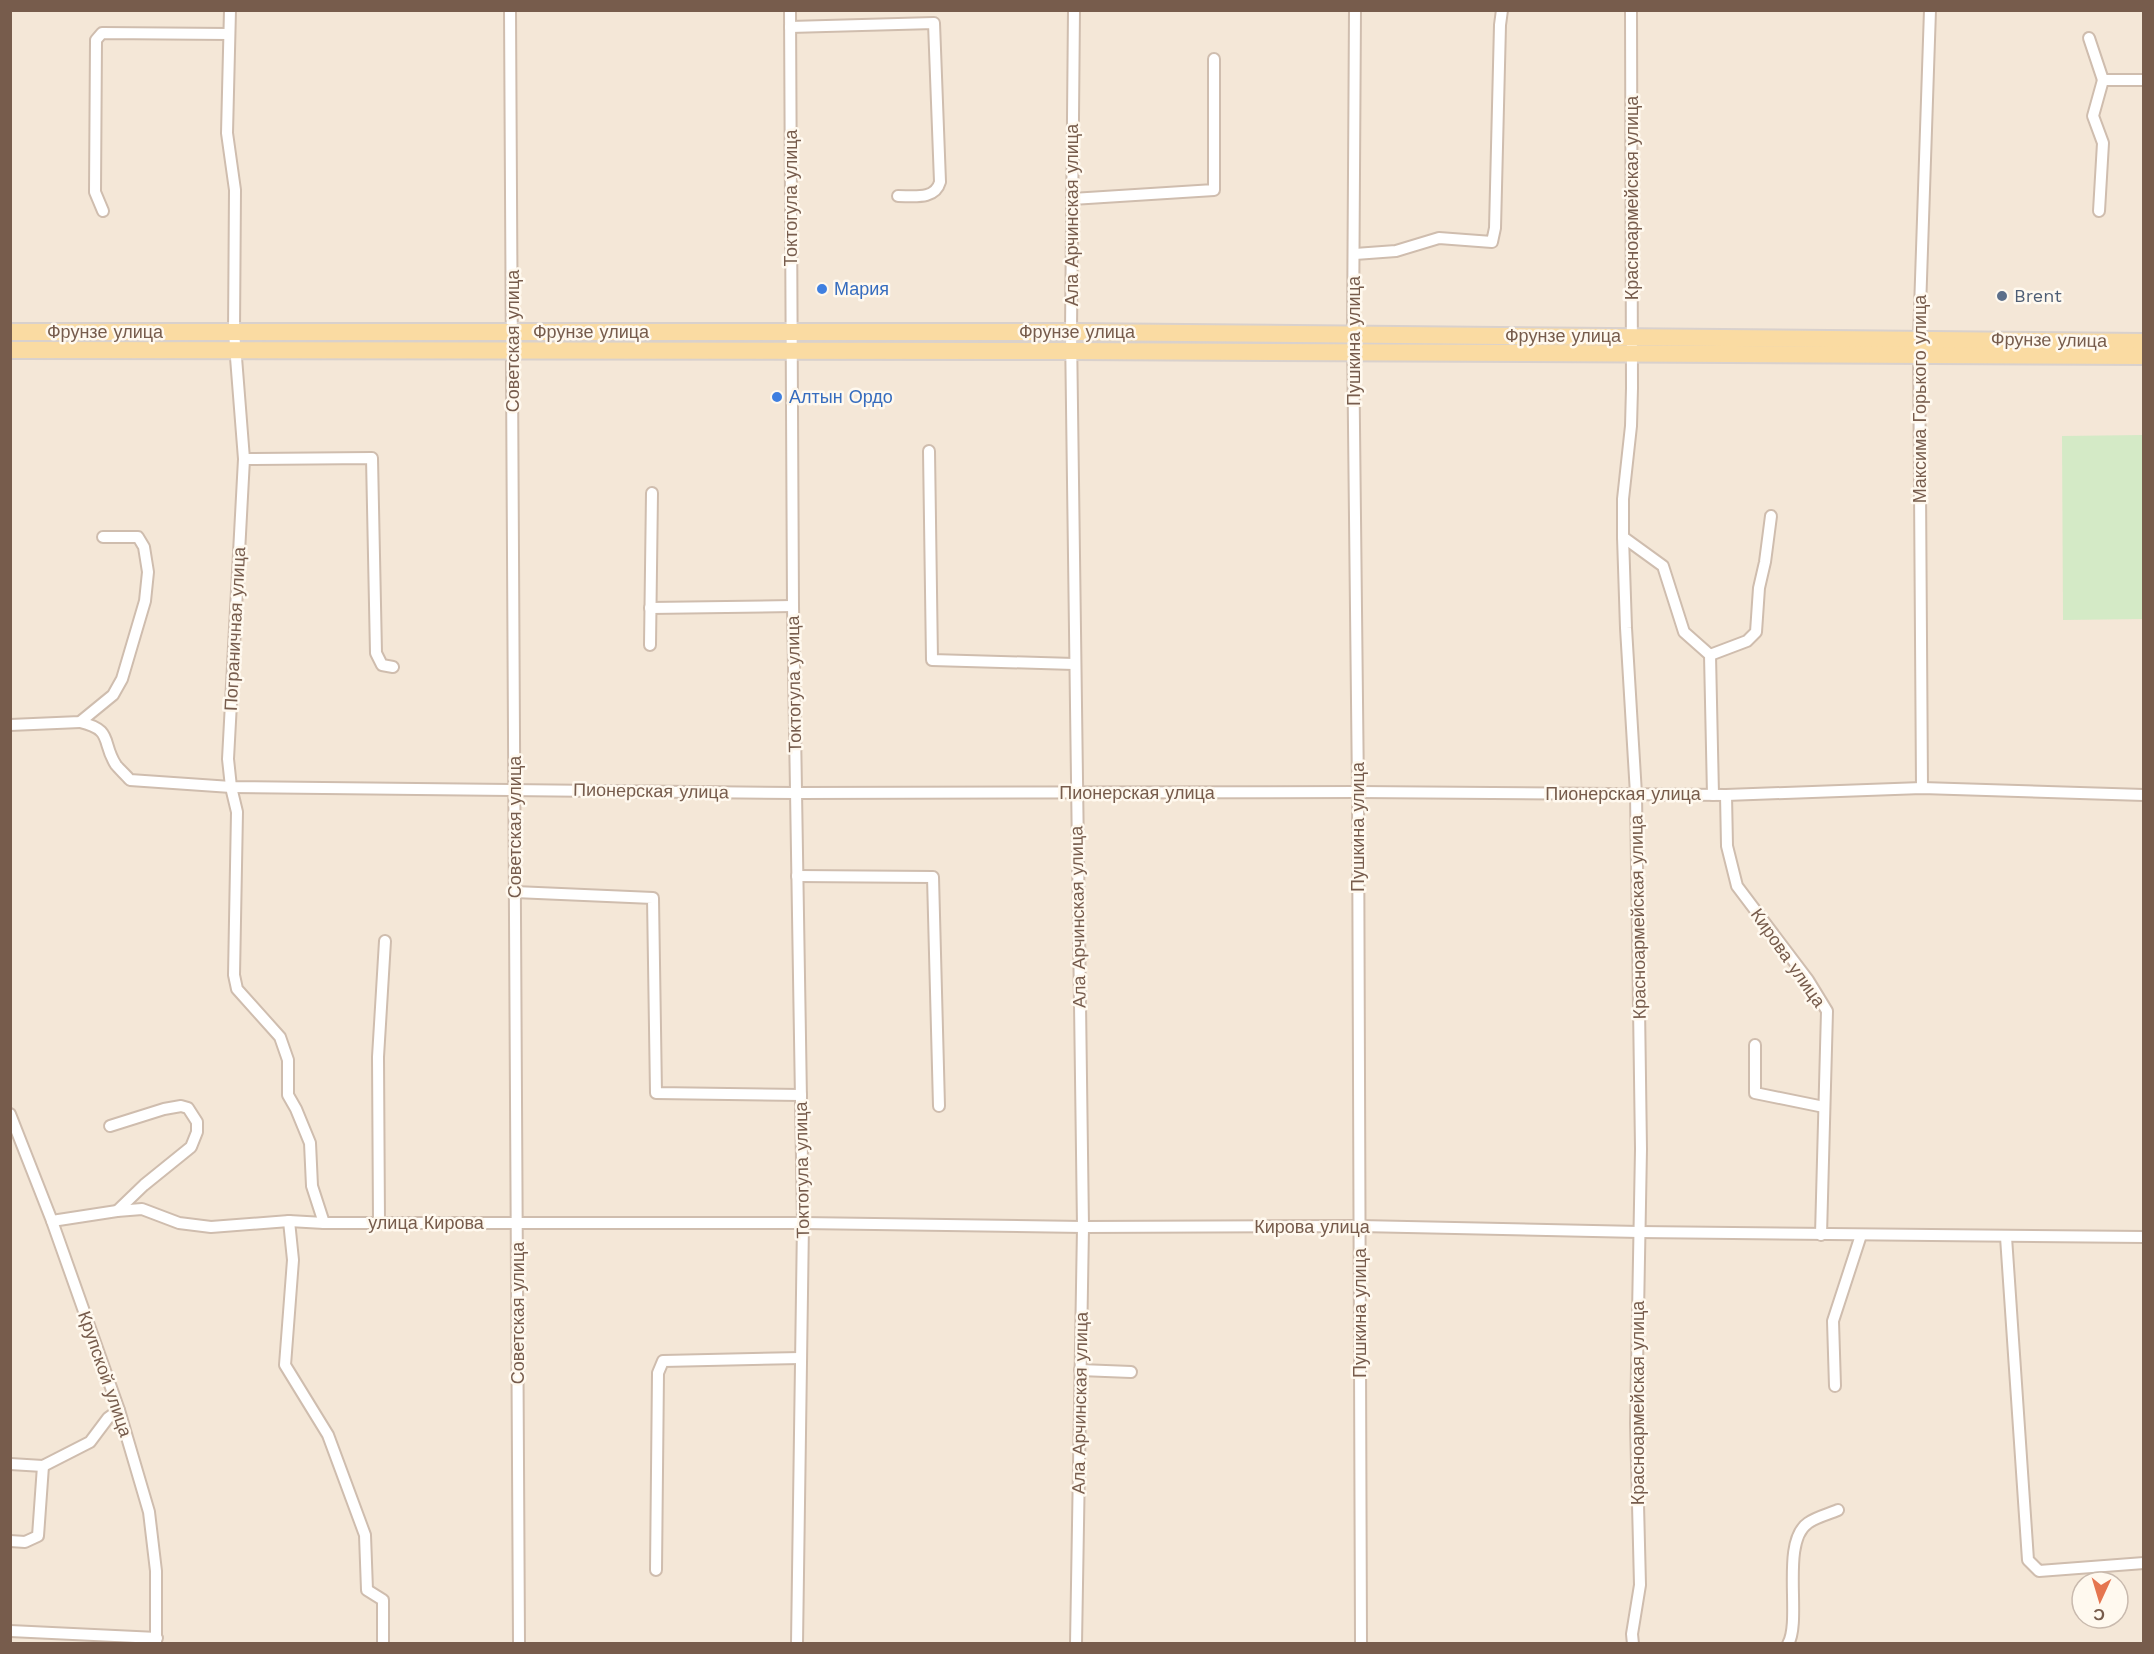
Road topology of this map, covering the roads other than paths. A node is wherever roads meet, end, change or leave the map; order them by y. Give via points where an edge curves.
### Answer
1 (230, 10) edge
2 (510, 10) edge
3 (790, 10) edge
4 (1074, 10) edge
5 (1354, 10) edge
6 (1502, 10) edge
7 (1631, 10) edge
8 (1930, 10) edge
9 (790, 27) junction
10 (229, 34) junction
11 (2089, 38) dead end
12 (1214, 59) dead end
13 (2103, 80) junction
14 (2144, 80) edge
15 (898, 196) dead end
16 (1072, 199) junction
17 (103, 211) dead end
18 (2099, 211) dead end
19 (1355, 254) junction
20 (10, 332) edge
21 (234, 332) junction
22 (513, 332) junction
23 (792, 332) junction
24 (1071, 332) junction
25 (1353, 335) junction
26 (2144, 342) edge
27 (1631, 345) junction
28 (1919, 346) junction
29 (10, 350) edge
30 (235, 350) junction
31 (513, 350) junction
32 (792, 350) junction
33 (1071, 351) junction
34 (1353, 352) junction
35 (2144, 356) edge
36 (929, 451) dead end
37 (244, 459) junction
38 (652, 493) dead end
39 (1771, 516) dead end
40 (103, 537) dead end
41 (1623, 537) junction
42 (793, 606) junction
43 (650, 608) junction
44 (650, 645) dead end
45 (1710, 655) junction
46 (1074, 664) junction
47 (393, 667) dead end
48 (80, 722) junction
49 (10, 725) edge
50 (231, 787) junction
51 (1922, 788) junction
52 (515, 790) junction
53 (1358, 792) junction
54 (795, 793) junction
55 (1077, 794) junction
56 (1636, 794) junction
57 (1713, 795) junction
58 (1726, 795) junction
59 (2144, 795) edge
60 (796, 876) junction
61 (515, 892) junction
62 (385, 941) dead end
63 (1755, 1045) dead end
64 (801, 1095) junction
65 (939, 1106) dead end
66 (1824, 1107) junction
67 (10, 1114) edge
68 (110, 1126) dead end
69 (117, 1211) junction
70 (52, 1221) junction
71 (290, 1221) junction
72 (324, 1223) junction
73 (379, 1223) junction
74 (518, 1223) junction
75 (803, 1223) junction
76 (1360, 1226) junction
77 (1083, 1227) junction
78 (1639, 1232) junction
79 (1821, 1235) junction
80 (1861, 1235) junction
81 (2006, 1237) junction
82 (2144, 1238) edge
83 (801, 1358) junction
84 (1080, 1370) junction
85 (1131, 1372) dead end
86 (1834, 1386) dead end
87 (119, 1410) junction
88 (10, 1464) edge
89 (43, 1466) junction
90 (1838, 1510) dead end
91 (10, 1541) edge
92 (2144, 1563) edge
93 (656, 1570) dead end
94 (10, 1631) edge
95 (157, 1641) edge
96 (382, 1644) edge
97 (519, 1644) edge
98 (796, 1644) edge
99 (1076, 1644) edge
100 (1361, 1644) edge
101 (1633, 1644) edge
102 (1788, 1644) edge

1 - 10 street, Пограничная улица
2 - 22 street, Советская улица
3 - 9 street, Токтогула улица
4 - 16 street, Ала Арчинская улица
5 - 19 street, Пушкина улица
6 - 19 street via 1492,242 1439,238 1396,251
7 - 27 street, Красноармейская улица
8 - 28 street, Максима Горького улица
9 - 15 street via 934,23 940,182 933,193
9 - 23 street, Токтогула улица
10 - 17 street via 102,33 96,40 95,192
10 - 21 street, Пограничная улица via 227,132 235,190
11 - 13 street
12 - 16 street via 1214,190
13 - 14 street
13 - 18 street via 2093,116 2103,143
16 - 24 street, Ала Арчинская улица
19 - 25 street, Пушкина улица
20 - 21 main road, Фрунзе улица
21 - 22 main road, Фрунзе улица
21 - 30 street, Пограничная улица
22 - 23 main road, Фрунзе улица
22 - 31 street, Советская улица
23 - 24 main road, Фрунзе улица
23 - 32 street, Токтогула улица
24 - 25 main road, Фрунзе улица
24 - 33 street, Ала Арчинская улица
25 - 27 main road, Фрунзе улица
25 - 34 street, Пушкина улица
26 - 28 main road, Фрунзе улица
27 - 28 main road, Фрунзе улица
27 - 34 main road, Фрунзе улица
27 - 41 street, Красноармейская улица via 1631,426
28 - 35 main road, Фрунзе улица
28 - 51 street, Максима Горького улица
29 - 30 main road, Фрунзе улица
30 - 31 main road, Фрунзе улица
30 - 37 street, Пограничная улица
31 - 32 main road, Фрунзе улица
31 - 52 street, Советская улица
32 - 33 main road, Фрунзе улица
32 - 42 street, Токтогула улица
33 - 34 main road, Фрунзе улица
33 - 46 street, Ала Арчинская улица
34 - 53 street, Пушкина улица
36 - 46 street via 932,660
37 - 47 street via 372,458 376,653 382,664
37 - 50 street, Пограничная улица via 228,759
38 - 43 street
39 - 45 street via 1756,632 1747,641
40 - 48 street via 138,537 144,547 148,572 145,601 122,679 113,695
41 - 45 street via 1663,566 1684,632
41 - 56 street, Красноармейская улица
42 - 43 street
42 - 54 street, Токтогула улица
43 - 44 street
45 - 57 street
46 - 55 street, Ала Арчинская улица
48 - 49 street
48 - 50 street, Пионерская улица via 97,726 116,764 130,780
50 - 52 street, Пионерская улица
50 - 72 street, Пограничная улица via 237,812 235,982 280,1037 288,1060 288,1095 310,1143 312,1186
51 - 58 street, Пионерская улица
51 - 59 street, Пионерская улица
52 - 54 street, Пионерская улица
52 - 61 street, Советская улица
53 - 55 street, Пионерская улица
53 - 56 street, Пионерская улица
53 - 76 street, Пушкина улица
54 - 55 street, Пионерская улица
54 - 60 street, Токтогула улица
55 - 77 street, Ала Арчинская улица
56 - 57 street, Пионерская улица
56 - 78 street, Красноармейская улица
57 - 58 street, Пионерская улица
58 - 66 street, Кирова улица via 1727,846 1737,886 1827,1011
60 - 64 street, Токтогула улица
60 - 65 street via 933,877
61 - 64 street via 653,898 656,1093
61 - 74 street, Советская улица
62 - 73 street via 378,1057
63 - 66 street via 1755,1093
64 - 75 street, Токтогула улица
66 - 79 street, Кирова улица
67 - 70 street, Крупской улица
68 - 69 street via 181,1106 188,1108 197,1122 191,1147
69 - 70 street, улица Кирова
69 - 71 street, улица Кирова via 142,1209 178,1223 211,1227
70 - 87 street, Крупской улица
71 - 72 street, улица Кирова
71 - 96 street via 293,1260 285,1365 328,1435 365,1535 367,1590 383,1600
72 - 73 street, улица Кирова
73 - 74 street, улица Кирова
74 - 75 street, улица Кирова
74 - 97 street, Советская улица
75 - 77 street, Кирова улица
75 - 83 street, Токтогула улица
76 - 77 street, Кирова улица
76 - 78 street, Кирова улица
76 - 100 street, Пушкина улица
77 - 84 street, Ала Арчинская улица
78 - 79 street, Кирова улица
78 - 101 street, Красноармейская улица via 1636,1423 1640,1585
79 - 80 street, Кирова улица
80 - 81 street, Кирова улица
80 - 86 street via 1835,1309
81 - 82 street, Кирова улица
81 - 92 street via 2028,1560 2039,1571
83 - 93 street via 663,1361 658,1373
83 - 98 street, Токтогула улица
84 - 85 street
84 - 99 street, Ала Арчинская улица
87 - 89 street via 90,1442
87 - 95 street, Крупской улица via 149,1512 156,1570
88 - 89 street
89 - 91 street via 38,1536 25,1542
90 - 102 street via 1806,1523 1800,1534 1793,1557 1792,1628
94 - 95 street

